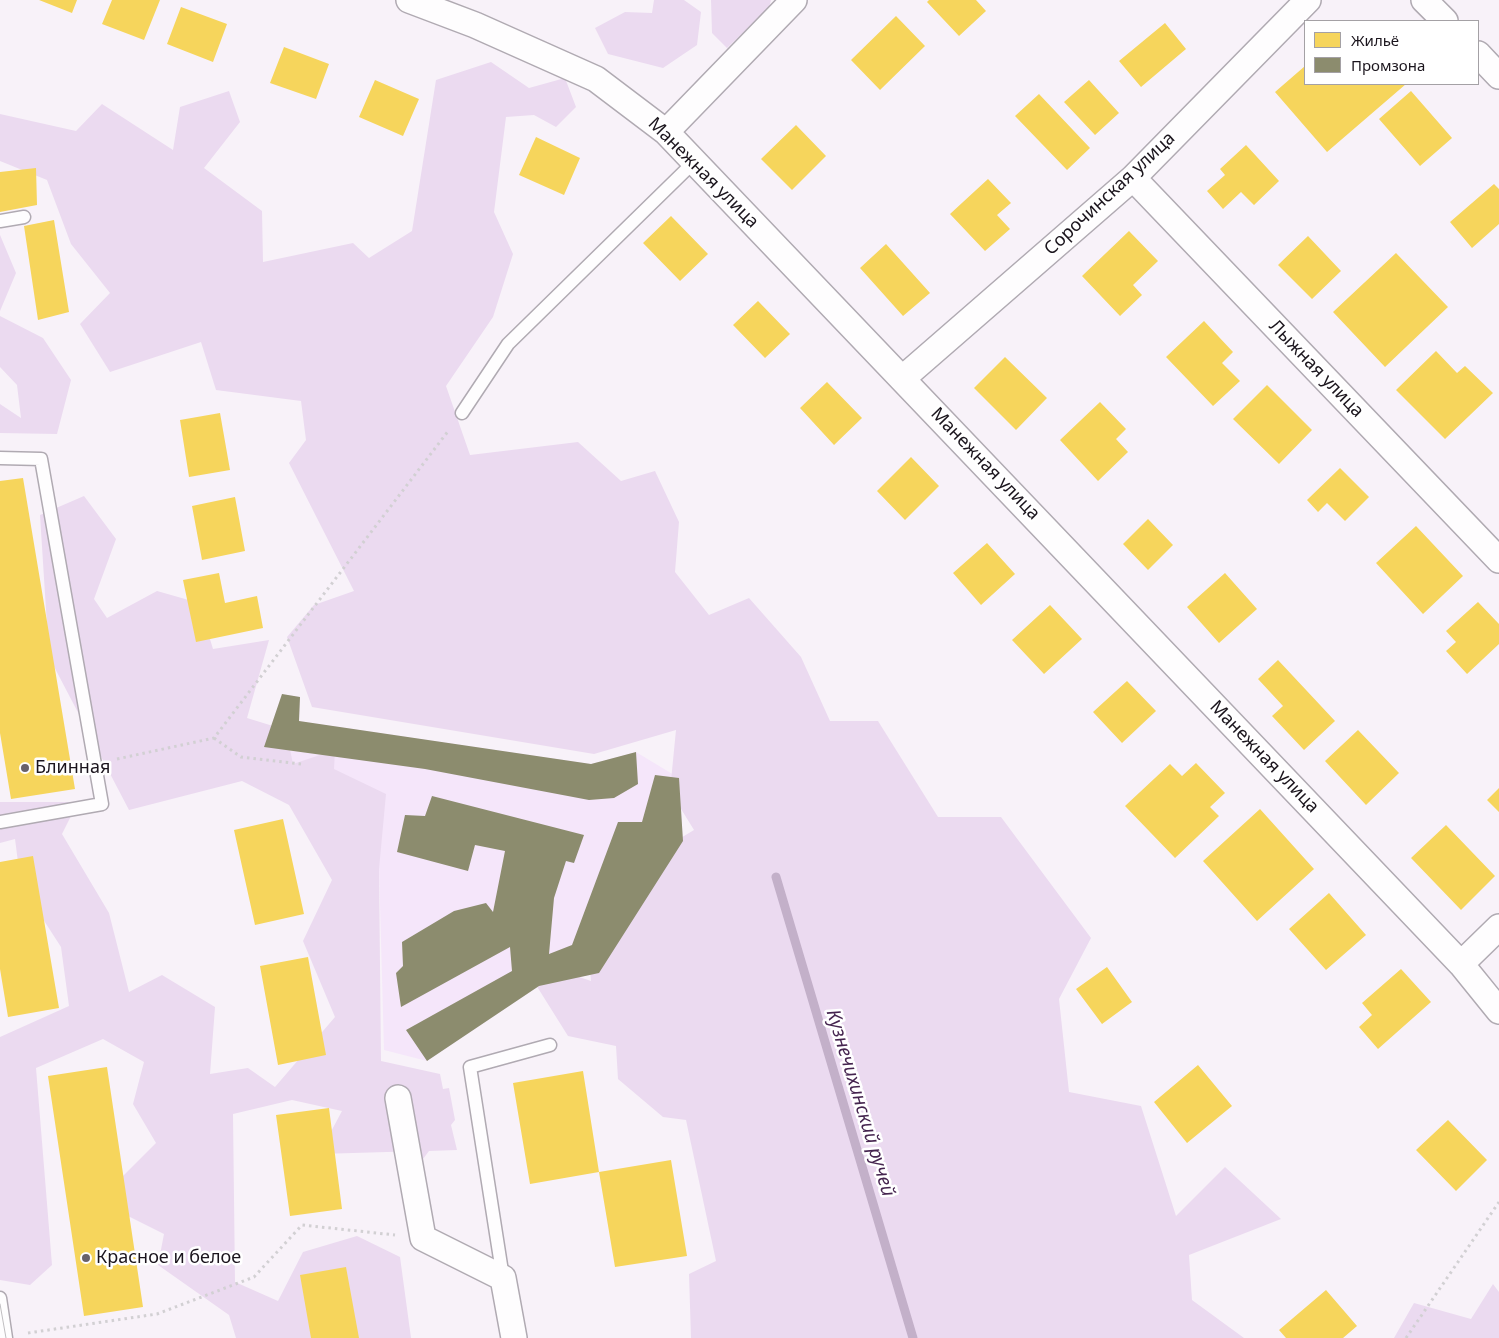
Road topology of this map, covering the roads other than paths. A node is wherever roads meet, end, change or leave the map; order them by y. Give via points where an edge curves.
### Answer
1 (408, 0) edge
2 (794, 0) edge
3 (1308, 0) edge
4 (1424, 0) edge
5 (1444, 20) edge
6 (1479, 55) edge
7 (1499, 76) edge
8 (666, 132) junction
9 (694, 162) junction
10 (1133, 178) junction
11 (24, 218) dead end
12 (0, 221) edge
13 (903, 378) junction
14 (462, 412) road end
15 (0, 458) edge
16 (1499, 560) edge
17 (0, 822) edge
18 (1499, 927) edge
19 (1461, 964) junction
20 (1499, 1011) edge
21 (550, 1046) dead end
22 (398, 1098) dead end
23 (502, 1278) junction
24 (0, 1298) edge
25 (4, 1337) edge
26 (514, 1338) edge

1 - 8 street, Манежная улица via 475,25 596,79
2 - 8 street
3 - 10 street, Сорочинская улица
4 - 5 street
6 - 7 street
8 - 9 street, Манежная улица
9 - 13 street, Манежная улица
9 - 14 lane via 508,344
10 - 13 street, Сорочинская улица
10 - 16 street, Лыжная улица
11 - 12 lane
13 - 19 street, Манежная улица
15 - 17 lane via 41,459 102,804
18 - 19 street
19 - 20 street, Манежная улица
21 - 23 lane via 470,1066
22 - 23 street via 423,1238
23 - 26 street
24 - 25 lane

